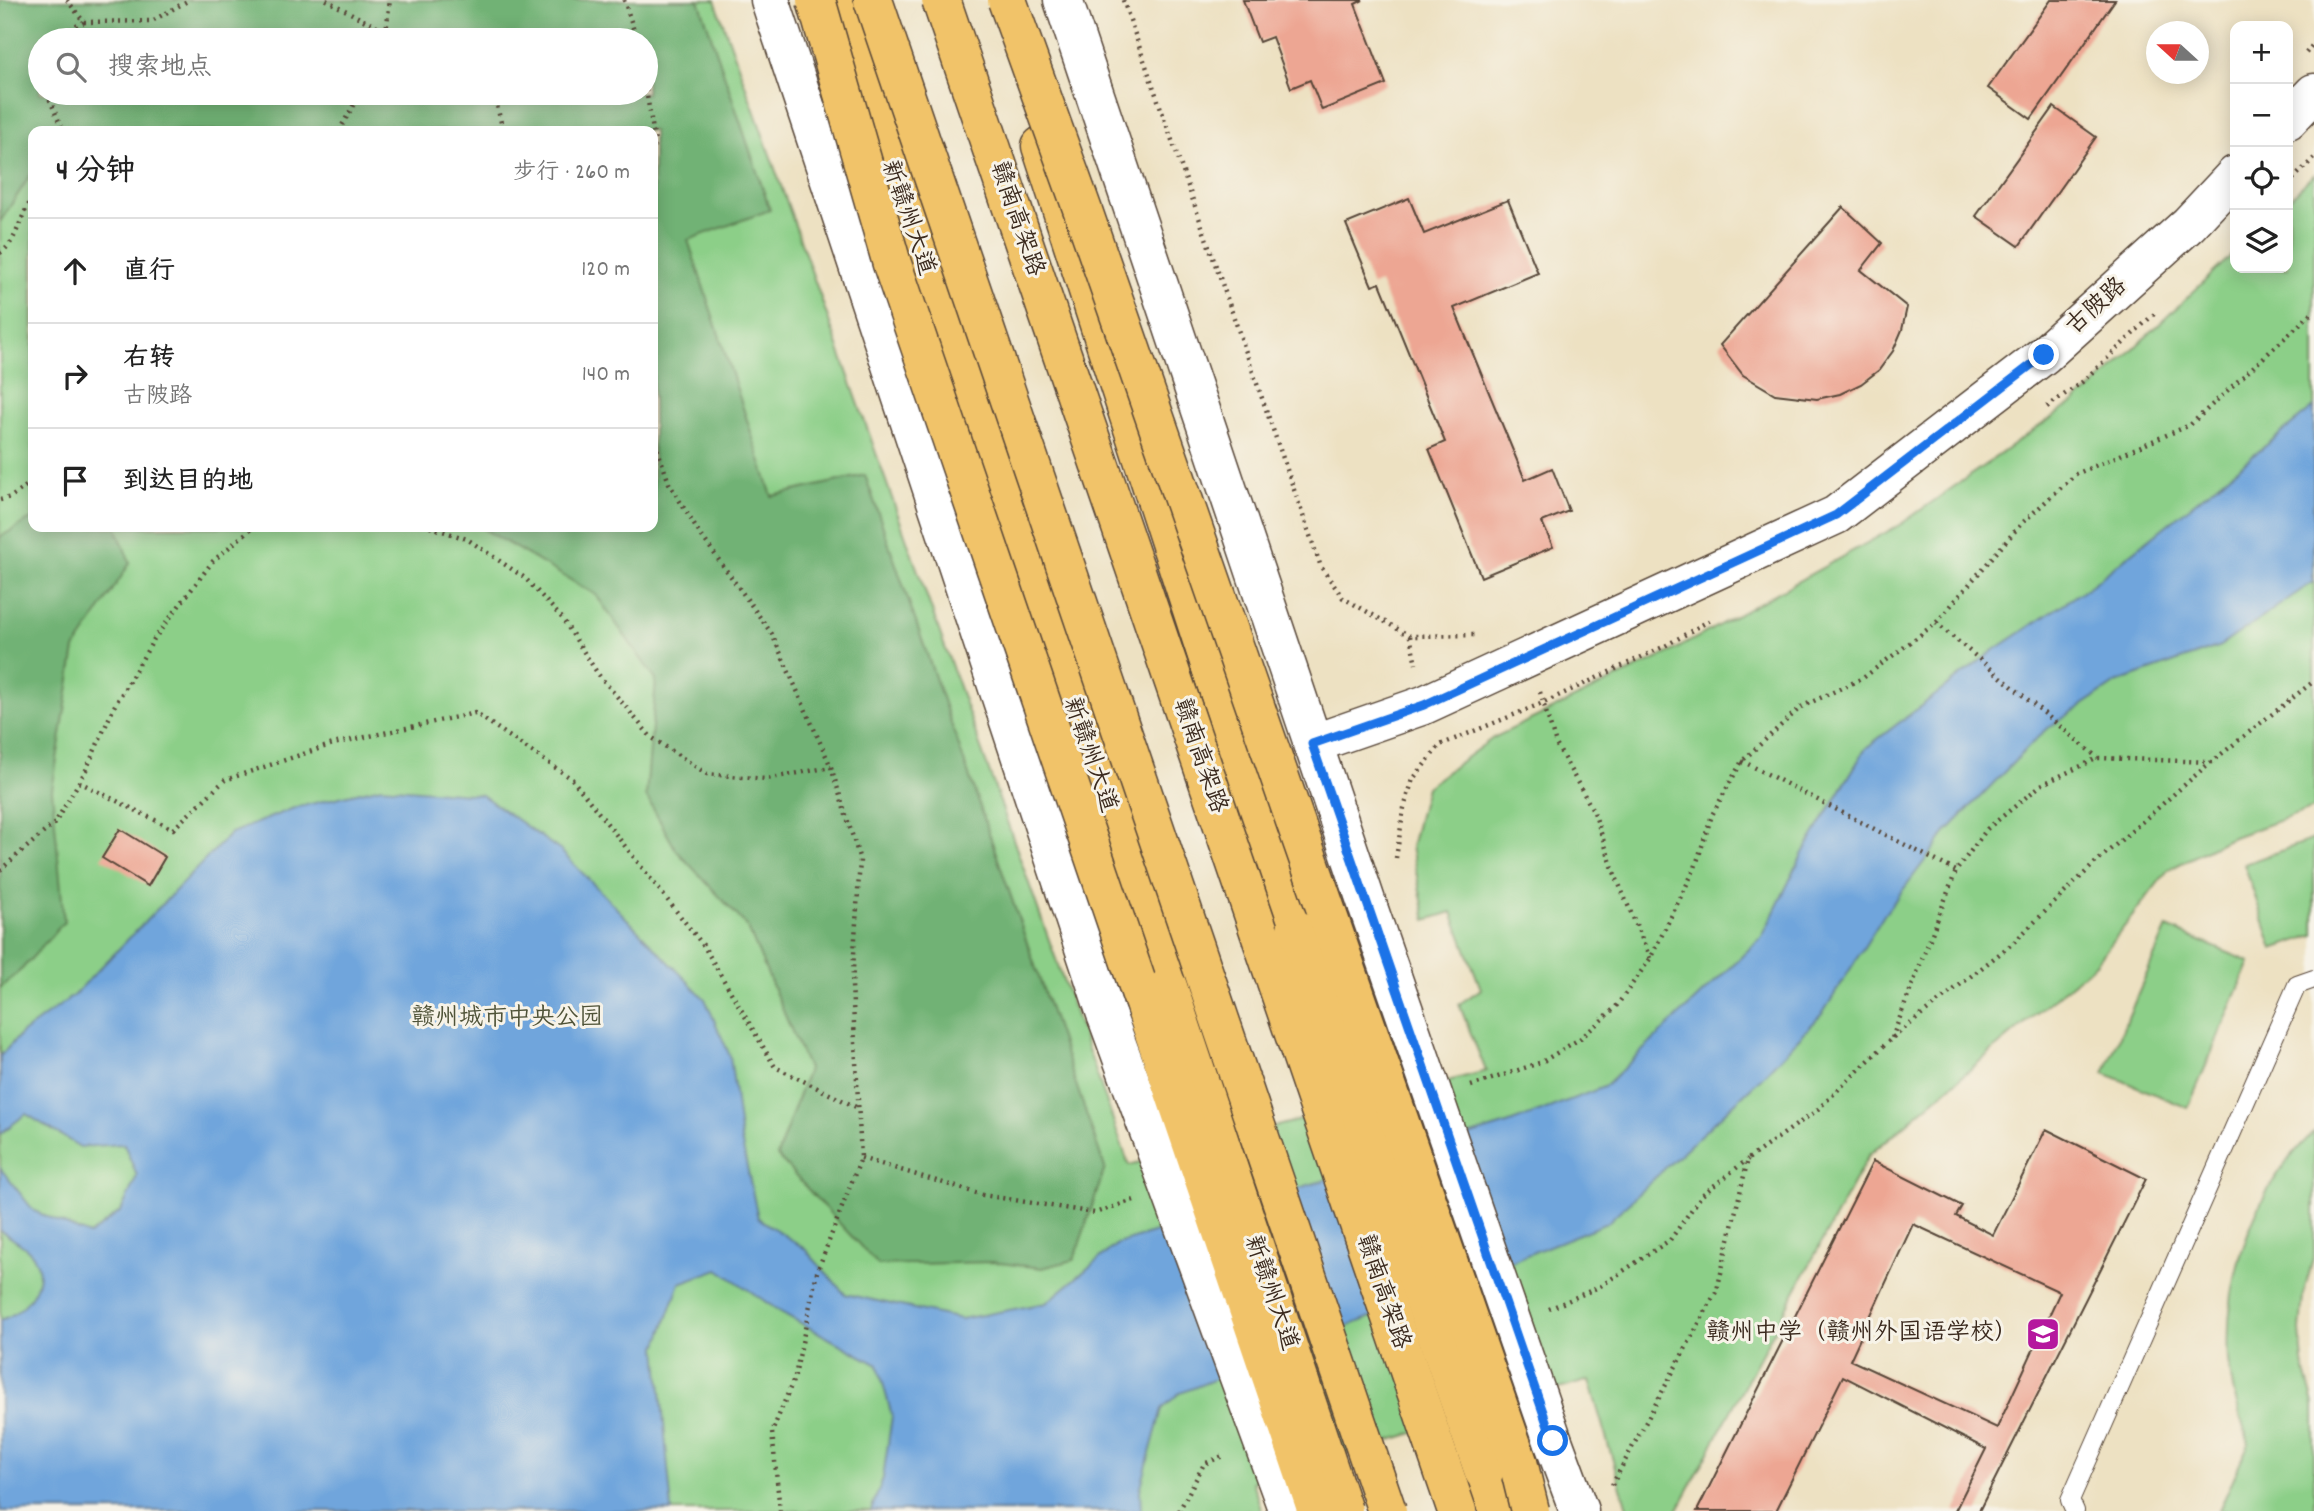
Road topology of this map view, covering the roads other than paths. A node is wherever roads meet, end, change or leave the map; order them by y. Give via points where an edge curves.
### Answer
1 (770, 0) edge
2 (816, 0) edge
3 (833, 0) edge
4 (873, 0) edge
5 (942, 0) edge
6 (993, 0) edge
7 (1006, 0) edge
8 (1063, 0) edge
9 (2314, 93) edge
10 (2293, 115) edge
11 (2230, 180) edge
12 (1312, 744) junction
13 (2314, 979) edge
14 (1594, 1501) edge
15 (1288, 1511) edge
16 (1317, 1511) edge
17 (1343, 1511) edge
18 (1387, 1511) edge
19 (1457, 1511) edge
20 (1498, 1511) edge
21 (1530, 1511) edge
22 (2074, 1511) edge

1 - 15 street, bridge via 1107,1017
2 - 16 main road, bridge via 892,264
3 - 17 main road, 新赣州大道, bridge
4 - 18 main road, bridge
5 - 19 main road, 赣南高架路, bridge
6 - 20 main road, bridge via 1296,929
7 - 21 main road, bridge via 1518,1462
8 - 12 street
9 - 10 street
11 - 12 street, 古陂路 via 2189,224 2044,355 1836,515 1424,705
12 - 14 street, bridge via 1553,1441
13 - 22 lane via 2297,985 2070,1500

